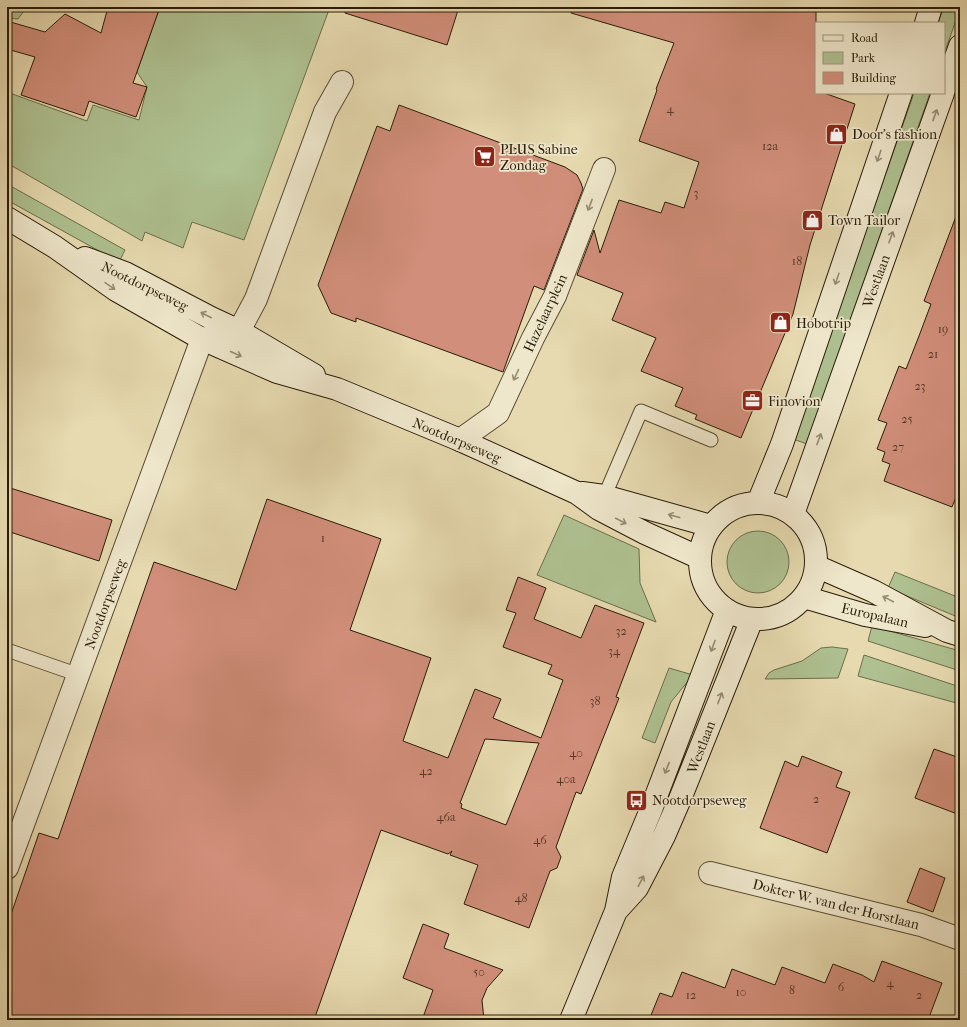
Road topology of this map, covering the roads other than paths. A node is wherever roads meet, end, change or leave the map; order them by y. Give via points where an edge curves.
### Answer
1 (931, 7) edge
2 (926, 22) edge
3 (960, 46) edge
4 (342, 82) dead end
5 (945, 89) edge
6 (901, 94) edge
7 (943, 94) edge
8 (604, 168) dead end
9 (7, 218) edge
10 (55, 247) junction
11 (239, 331) junction
12 (202, 339) junction
13 (337, 389) junction
14 (460, 440) junction
15 (711, 440) dead end
16 (602, 503) junction
17 (758, 503) junction
18 (793, 514) junction
19 (711, 526) junction
20 (700, 558) junction
21 (816, 566) junction
22 (804, 597) junction
23 (727, 610) junction
24 (752, 619) junction
25 (954, 633) edge
26 (7, 650) edge
27 (79, 675) junction
28 (7, 868) edge
29 (710, 873) dead end
30 (616, 911) junction
31 (960, 939) edge
32 (571, 1020) edge

1 - 2 main road
3 - 5 main road, Westlaan
4 - 11 main road via 325,112 256,299
6 -> 17 main road via 782,444
18 -> 7 main road, Westlaan
8 -> 14 main road, Hazelaarplein via 555,296 498,413
9 - 10 main road, Nootdorpseweg
11 -> 10 main road, Nootdorpseweg via 125,273
10 -> 12 main road, Nootdorpseweg via 116,290
11 - 12 main road
11 - 13 main road, Nootdorpseweg
12 -> 13 main road, Nootdorpseweg via 277,372
12 - 27 main road, Nootdorpseweg
13 - 14 main road, Nootdorpseweg
14 - 16 main road, Nootdorpseweg
15 - 16 lane via 640,411
19 -> 16 main road, Nootdorpseweg
16 -> 20 main road, Nootdorpseweg via 645,533
17 - 18 main road via 773,504
17 - 19 main road via 732,509
18 - 21 main road via 801,521 815,546
19 - 20 main road
20 - 23 main road via 700,568 706,587
21 - 22 main road via 813,582
25 -> 21 main road, Europalaan via 873,591
22 - 24 main road via 785,613 769,618
22 - 25 main road, Europalaan via 865,615
23 - 24 main road
23 -> 30 main road, Westlaan via 624,877
30 -> 24 main road, Westlaan via 637,888 664,836
26 - 27 lane
27 - 28 main road, Nootdorpseweg
29 - 31 main road, Dokter W. van der Horstlaan via 921,925
30 - 32 main road, Westlaan

